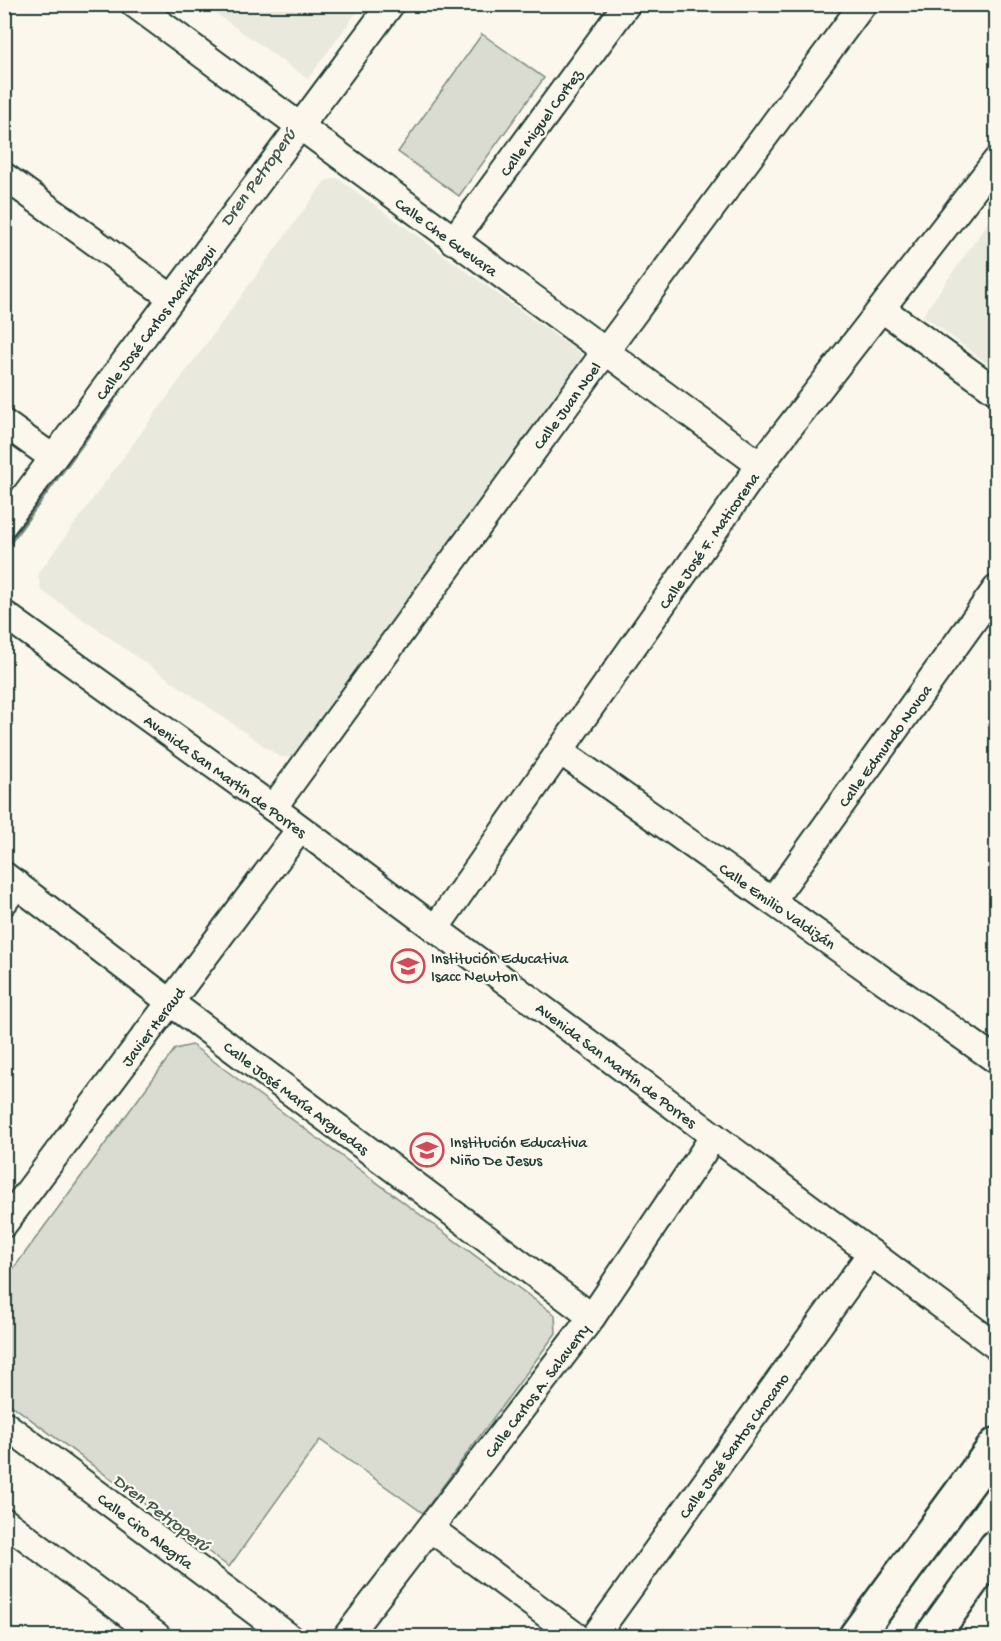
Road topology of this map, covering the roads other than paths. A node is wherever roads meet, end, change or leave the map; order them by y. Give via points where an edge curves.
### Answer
1 (134, 4) edge
2 (391, 4) edge
3 (627, 4) edge
4 (863, 4) edge
5 (299, 128) junction
6 (996, 161) edge
7 (4, 176) edge
8 (453, 241) junction
9 (172, 298) junction
10 (882, 309) junction
11 (605, 352) junction
12 (996, 391) edge
13 (4, 423) edge
14 (53, 459) junction
15 (760, 465) junction
16 (4, 524) edge
17 (996, 589) edge
18 (4, 614) edge
19 (560, 751) junction
20 (273, 808) junction
21 (300, 829) junction
22 (9, 887) edge
23 (772, 901) junction
24 (435, 929) junction
25 (170, 1002) junction
26 (992, 1047) edge
27 (714, 1136) junction
28 (4, 1224) edge
29 (871, 1253) junction
30 (592, 1317) junction
31 (996, 1346) edge
32 (4, 1424) edge
33 (996, 1444) edge
34 (4, 1521) edge
35 (431, 1529) junction
36 (996, 1547) edge
37 (157, 1636) edge
38 (288, 1636) edge
39 (347, 1636) edge
40 (576, 1636) edge
41 (595, 1636) edge
42 (856, 1636) edge
43 (932, 1636) edge

1 - 5 street, Calle Che Guevara
2 - 5 street, Calle José Carlos Mariátegui
3 - 8 street, Calle Miguel Cortez
4 - 11 street, Calle Juan Noel
5 - 8 street, Calle Che Guevara
5 - 9 street, Calle José Carlos Mariátegui
6 - 10 street, Calle José F. Maticorena
7 - 9 street
8 - 11 street, Calle Che Guevara
9 - 14 street, Calle José Carlos Mariátegui
10 - 12 street
10 - 15 street, Calle José F. Maticorena
11 - 15 street, Calle Che Guevara
11 - 20 street, Calle Juan Noel
13 - 14 street
14 - 16 street, Calle José Carlos Mariátegui
15 - 19 street, Calle José F. Maticorena
17 - 23 street, Calle Edmundo Novoa
18 - 20 street, Avenida San Martín de Porres
19 - 23 street, Calle Emilio Valdizán
19 - 24 street, Calle José F. Maticorena
20 - 21 street, Avenida San Martín de Porres
21 - 24 street, Avenida San Martín de Porres
21 - 25 street, Javier Heraud
22 - 25 street, Calle José María Arguedas
23 - 26 street, Calle Emilio Valdizán
24 - 27 street, Avenida San Martín de Porres
25 - 28 street, Javier Heraud
25 - 30 street, Calle José María Arguedas
27 - 29 street, Avenida San Martín de Porres
27 - 30 street, Calle Carlos A. Salaverry
29 - 31 street, Avenida San Martín de Porres
29 - 41 street, Calle José Santos Chocano
30 - 35 street, Calle Carlos A. Salaverry
32 - 38 street, Calle Ciro Alegría
33 - 42 main road
34 - 37 street
35 - 39 street, Calle Carlos A. Salaverry
35 - 40 street
36 - 43 main road

